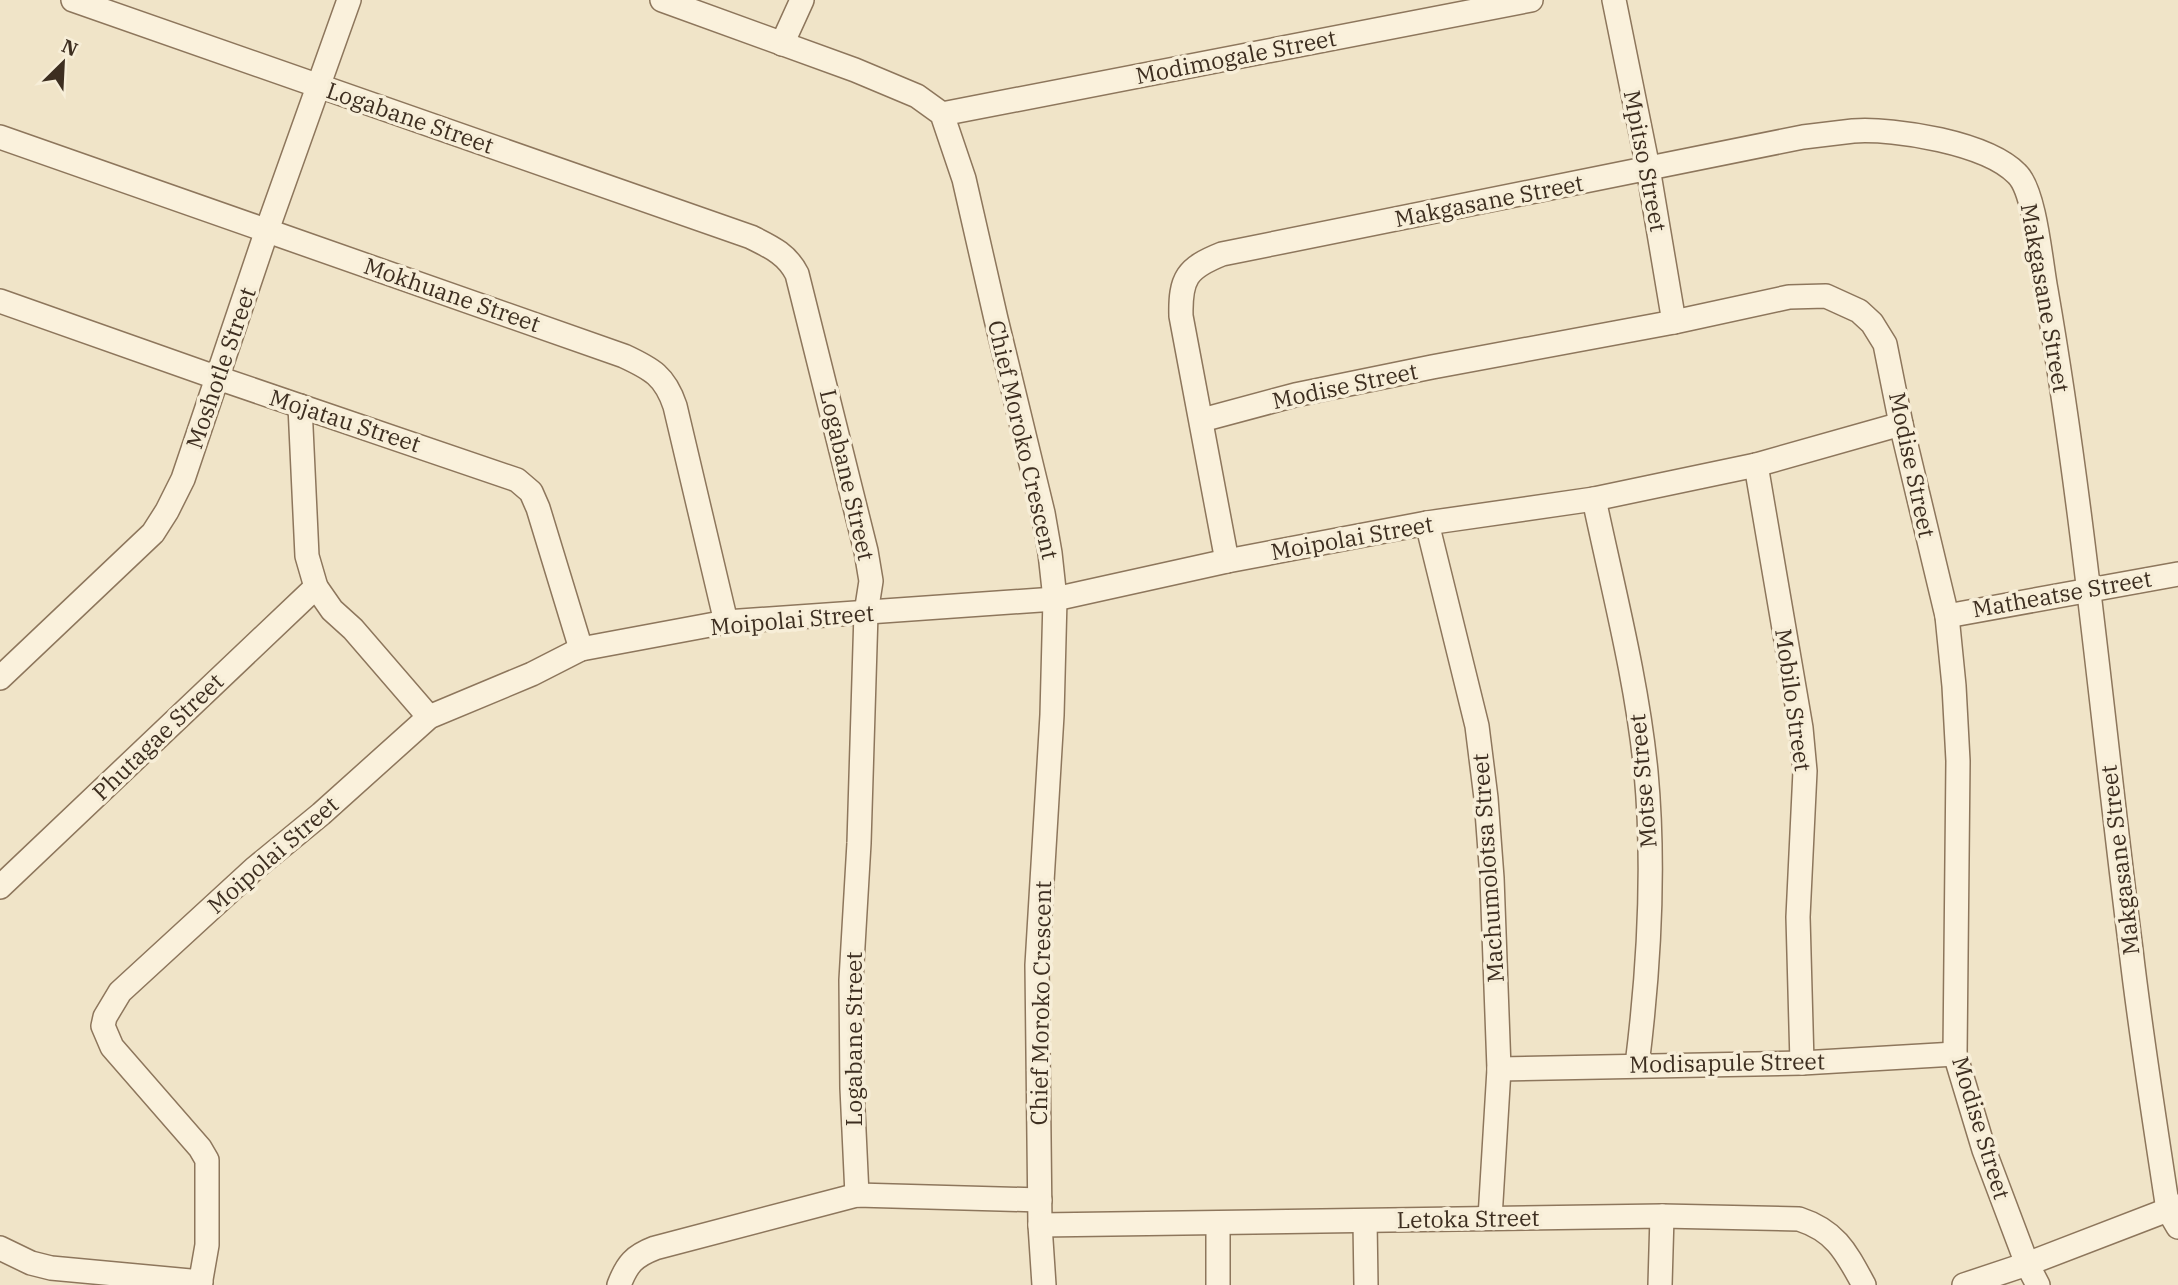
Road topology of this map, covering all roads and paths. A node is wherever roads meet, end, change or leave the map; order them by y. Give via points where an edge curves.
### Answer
1 (73, 0) edge
2 (349, 0) edge
3 (662, 0) edge
4 (802, 0) edge
5 (1531, 0) edge
6 (1614, 0) edge
7 (782, 44) junction
8 (318, 86) junction
9 (942, 114) junction
10 (0, 137) edge
11 (1648, 168) junction
12 (267, 230) junction
13 (0, 301) edge
14 (1674, 322) junction
15 (218, 379) junction
16 (300, 406) junction
17 (1202, 420) junction
18 (1901, 424) junction
19 (1756, 465) junction
20 (1594, 499) junction
21 (1427, 523) junction
22 (1227, 561) junction
23 (2178, 574) edge
24 (316, 587) junction
25 (2089, 589) junction
26 (1055, 598) junction
27 (866, 613) junction
28 (1947, 615) junction
29 (726, 622) junction
30 (581, 649) junction
31 (0, 678) edge
32 (429, 717) junction
33 (0, 887) edge
34 (1955, 1054) junction
35 (1802, 1063) junction
36 (1637, 1065) junction
37 (1499, 1069) junction
38 (856, 1195) junction
39 (1040, 1200) junction
40 (2175, 1214) edge
41 (1662, 1216) junction
42 (1490, 1218) junction
43 (1365, 1221) junction
44 (1218, 1223) junction
45 (1040, 1225) junction
46 (0, 1248) edge
47 (2027, 1264) junction
48 (201, 1283) edge
49 (619, 1285) edge
50 (1044, 1285) edge
51 (1218, 1285) edge
52 (1366, 1285) edge
53 (1660, 1285) edge
54 (1864, 1285) edge
55 (1964, 1285) edge
56 (2038, 1285) edge

1 - 8 street, Logabane Street
2 - 8 street, Moshotle Street
3 - 7 street
4 - 7 street
5 - 9 street, Modimogale Street
6 - 11 street, Mpitso Street
7 - 9 street via 917,96
8 - 12 street, Moshotle Street
8 - 27 street, Logabane Street via 751,237 786,256 797,274 866,551 871,581
9 - 26 street, Chief Moroko Crescent via 964,179 1043,513
10 - 12 street, Mokhuane Street
11 - 14 street, Mpitso Street
11 - 17 street, Makgasane Street via 1200,262 1184,285 1181,316
11 - 25 street, Makgasane Street via 1802,137 1857,131 1947,141 1985,152 2020,176 2030,200 2053,329
12 - 15 street, Moshotle Street
12 - 29 street, Mokhuane Street via 624,356 660,376 678,414
13 - 15 street, Mojatau Street
14 - 17 street, Modise Street via 1295,395
14 - 18 street, Modise Street via 1789,297 1826,296 1843,303 1872,323 1885,344
15 - 16 street, Mojatau Street
15 - 31 street, Moshotle Street via 183,479 153,533
16 - 24 street via 307,556
16 - 30 street, Mojatau Street via 505,474 524,485 538,508
17 - 22 street, Makgasane Street
18 - 19 street, Moipolai Street
18 - 28 street, Modise Street
19 - 20 street, Moipolai Street
19 - 35 street, Mobilo Street via 1805,771 1798,918
20 - 21 street, Moipolai Street
20 - 36 street, Motse Street via 1635,693 1646,771 1649,909 1646,996
21 - 22 street, Moipolai Street
21 - 37 street, Machumolotsa Street via 1478,726 1492,878
22 - 26 street, Moipolai Street
23 - 25 street, Matheatse Street
24 - 32 street
24 - 33 street, Phutagae Street
25 - 28 street, Matheatse Street
25 - 40 street, Makgasane Street via 2131,952
26 - 27 street, Moipolai Street
26 - 39 street, Chief Moroko Crescent via 1037,965
27 - 29 street, Moipolai Street
27 - 38 street, Logabane Street via 851,979
28 - 34 street, Modise Street via 1958,761
29 - 30 street, Moipolai Street
30 - 32 street, Moipolai Street
32 - 48 street, Moipolai Street via 120,992 105,1017 103,1026 112,1047 207,1160 207,1245
34 - 35 street, Modisapule Street
34 - 47 street, Modise Street via 1984,1150
35 - 36 street, Modisapule Street
36 - 37 street, Modisapule Street
37 - 42 street, Machumolotsa Street
38 - 39 street
38 - 49 street via 640,1253
39 - 45 street, Chief Moroko Crescent
40 - 47 street
41 - 42 street, Letoka Street
41 - 53 street
41 - 54 street, Letoka Street via 1774,1217 1815,1224 1844,1249
42 - 43 street, Letoka Street
43 - 44 street, Letoka Street
43 - 52 street
44 - 45 street, Letoka Street
44 - 51 street
45 - 50 street, Chief Moroko Crescent
46 - 48 street via 51,1268
47 - 55 street
47 - 56 street, Modise Street

